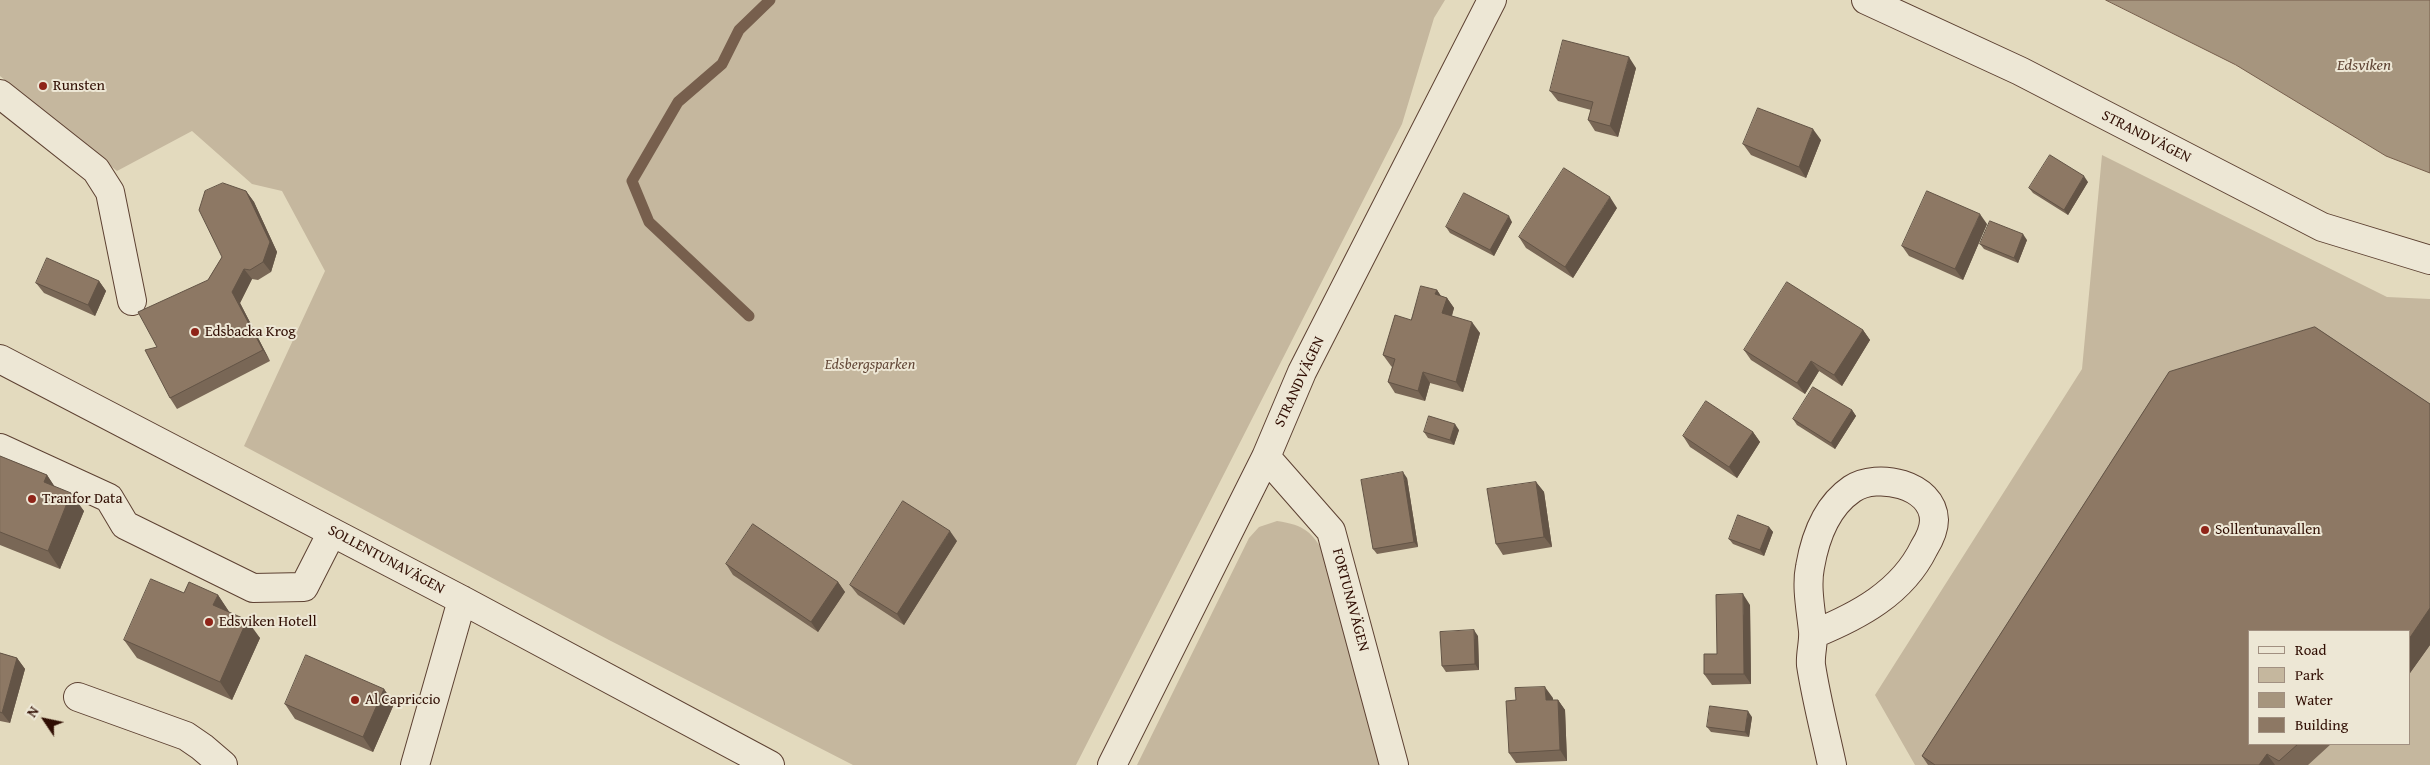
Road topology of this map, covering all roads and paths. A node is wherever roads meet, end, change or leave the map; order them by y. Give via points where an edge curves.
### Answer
1 (1492, 0) edge
2 (1866, 0) edge
3 (0, 94) edge
4 (2430, 260) edge
5 (132, 301) dead end
6 (0, 359) edge
7 (0, 448) edge
8 (1266, 457) junction
9 (332, 532) junction
10 (462, 600) junction
11 (1814, 634) junction
12 (78, 697) dead end
13 (223, 765) edge
14 (415, 765) edge
15 (770, 765) edge
16 (1112, 765) edge
17 (1394, 765) edge
18 (1832, 765) edge

1 - 8 street, STRANDVÄGEN via 1302,372
2 - 4 street, STRANDVÄGEN via 2020,71 2322,227
3 - 5 street via 96,170 110,192
6 - 9 street, SOLLENTUNAVÄGEN
7 - 9 street via 109,498 125,525 253,588 304,587
8 - 16 street, STRANDVÄGEN
8 - 17 street, FORTUNAVÄGEN via 1331,531
9 - 10 street, SOLLENTUNAVÄGEN
10 - 14 street
10 - 15 street, SOLLENTUNAVÄGEN
11 - 11 street via 1872,606 1913,566 1927,543 1934,520 1927,501 1920,495 1888,481 1863,483 1852,489 1829,514 1814,549 1810,569
11 - 18 street via 1811,662
12 - 13 street via 186,736

